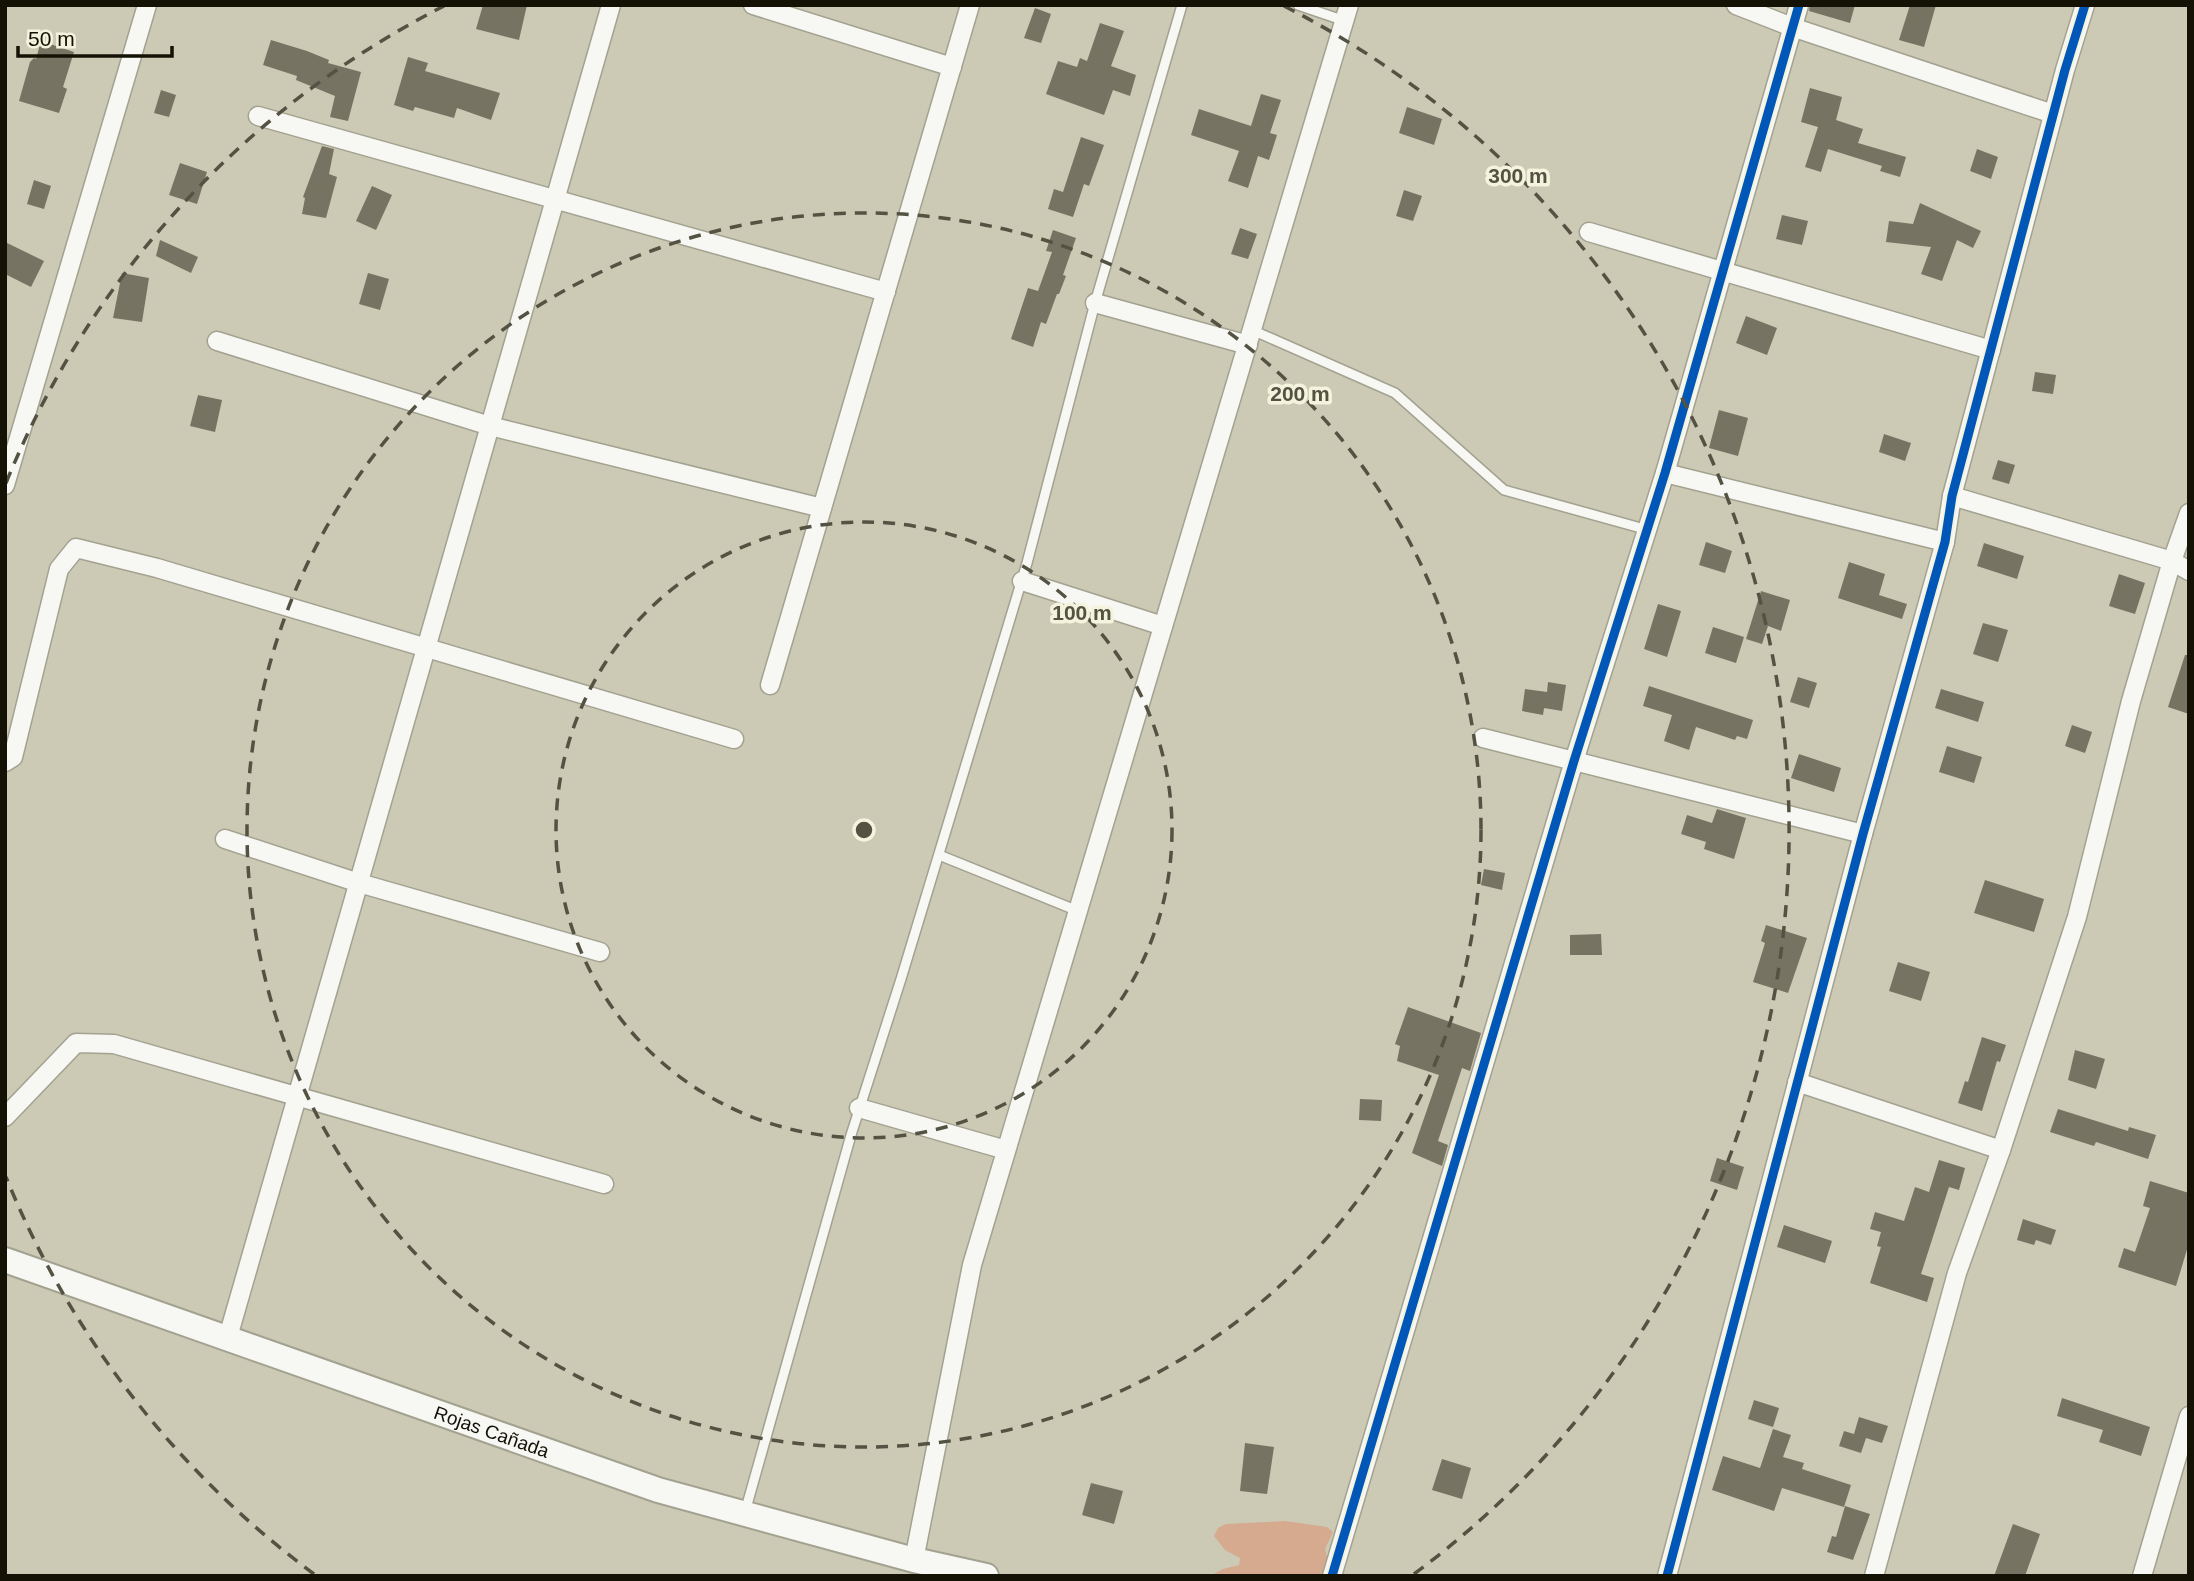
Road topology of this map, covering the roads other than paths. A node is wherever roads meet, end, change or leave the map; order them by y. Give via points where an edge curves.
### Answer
1 (147, 5) edge
2 (611, 5) edge
3 (753, 5) edge
4 (971, 5) edge
5 (1182, 5) edge
6 (1298, 5) edge
7 (1736, 5) edge
8 (1798, 5) edge
9 (2085, 5) edge
10 (1347, 13) edge
11 (1792, 27) junction
12 (952, 67) junction
13 (2053, 114) junction
14 (258, 116) dead end
15 (555, 198) junction
16 (1589, 233) dead end
17 (1723, 272) junction
18 (886, 292) junction
19 (1094, 303) junction
20 (1250, 338) junction
21 (217, 341) dead end
22 (1991, 350) junction
23 (490, 426) junction
24 (1665, 473) junction
25 (5, 485) edge
26 (1952, 496) junction
27 (822, 508) junction
28 (2189, 513) edge
29 (1648, 530) junction
30 (1945, 542) junction
31 (2172, 561) junction
32 (2189, 571) edge
33 (1022, 581) junction
34 (1163, 626) junction
35 (426, 647) junction
36 (770, 685) dead end
37 (1483, 738) dead end
38 (734, 739) dead end
39 (1574, 761) junction
40 (5, 762) edge
41 (1863, 834) junction
42 (225, 839) dead end
43 (939, 855) junction
44 (359, 883) junction
45 (1078, 911) junction
46 (600, 952) dead end
47 (1797, 1082) junction
48 (297, 1097) junction
49 (859, 1108) junction
50 (5, 1117) edge
51 (1006, 1150) junction
52 (2001, 1150) junction
53 (604, 1184) dead end
54 (5, 1260) edge
55 (228, 1337) junction
56 (2189, 1416) edge
57 (744, 1514) junction
58 (914, 1560) junction
59 (986, 1576) edge
60 (1332, 1576) edge
61 (1667, 1576) edge
62 (1874, 1576) edge
63 (2142, 1576) edge

1 - 25 street
2 - 15 street
3 - 12 street
4 - 12 street
5 - 19 lane
6 - 10 lane
7 - 11 street
8 - 11 street
9 - 13 street
10 - 20 street
11 - 13 street
11 - 17 street
12 - 18 street
13 - 22 street
14 - 15 street
15 - 18 street
15 - 23 street
16 - 17 street
17 - 22 street
17 - 24 street
18 - 27 street
19 - 20 street
19 - 33 lane
20 - 29 lane via 1395,393 1504,490
20 - 34 street
21 - 23 street
22 - 26 street
23 - 27 street
23 - 35 street
24 - 29 street
24 - 30 street
26 - 30 street
26 - 31 street
27 - 36 street
28 - 31 street
29 - 39 street
30 - 41 street
31 - 32 street
31 - 52 street via 2131,701 2077,917
33 - 34 street
33 - 43 lane
34 - 45 street
35 - 38 street
35 - 40 street via 76,548 59,569 13,757
35 - 44 street
37 - 39 street
39 - 41 street
39 - 60 street
41 - 47 street
42 - 44 street
43 - 45 lane
43 - 49 lane
44 - 46 street
44 - 48 street
45 - 51 street
47 - 52 street
47 - 61 street
48 - 50 street via 114,1044 76,1043
48 - 53 street
48 - 55 street
49 - 51 street
49 - 57 lane
51 - 58 street via 972,1265
52 - 62 street via 1957,1273
54 - 55 main road, Rojas Cañada
55 - 57 main road, Rojas Cañada via 658,1490
56 - 63 street
57 - 58 main road, Rojas Cañada
58 - 59 main road, Rojas Cañada

